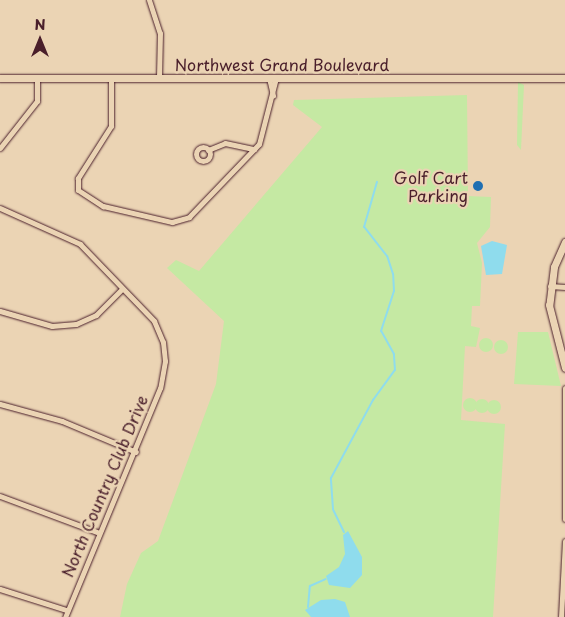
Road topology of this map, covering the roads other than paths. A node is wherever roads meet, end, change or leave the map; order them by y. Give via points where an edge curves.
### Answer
1 (149, 0) edge
2 (0, 78) edge
3 (159, 78) junction
4 (273, 78) junction
5 (565, 78) edge
6 (37, 79) junction
7 (111, 79) junction
8 (0, 148) edge
9 (254, 149) junction
10 (208, 150) dead end
11 (0, 208) edge
12 (565, 242) edge
13 (550, 286) junction
14 (565, 286) edge
15 (122, 289) junction
16 (0, 311) edge
17 (565, 368) edge
18 (565, 388) edge
19 (0, 404) edge
20 (136, 452) junction
21 (0, 496) edge
22 (565, 520) edge
23 (97, 532) junction
24 (565, 540) edge
25 (0, 589) edge
26 (66, 610) junction
27 (65, 617) edge
28 (560, 617) edge

1 - 3 street via 160,33
2 - 6 street, Northwest Grand Boulevard
3 - 4 street, Northwest Grand Boulevard
3 - 7 street, Northwest Grand Boulevard
4 - 5 street, Northwest Grand Boulevard
4 - 9 street via 266,129
6 - 7 street, Northwest Grand Boulevard
6 - 8 street via 37,101
7 - 9 street via 111,126 77,185 78,190 103,206 150,220 184,220
9 - 10 street via 225,143
11 - 15 street, North Country Club Drive via 80,244
12 - 13 street
13 - 14 street
13 - 17 street via 550,316
15 - 16 street via 96,315 76,324 52,326
15 - 20 street, North Country Club Drive via 154,322 166,361
18 - 22 street
19 - 20 street via 62,421
20 - 23 street, North Country Club Drive
21 - 23 street
23 - 26 street, North Country Club Drive
24 - 28 street
25 - 26 street
26 - 27 street, North Country Club Drive

